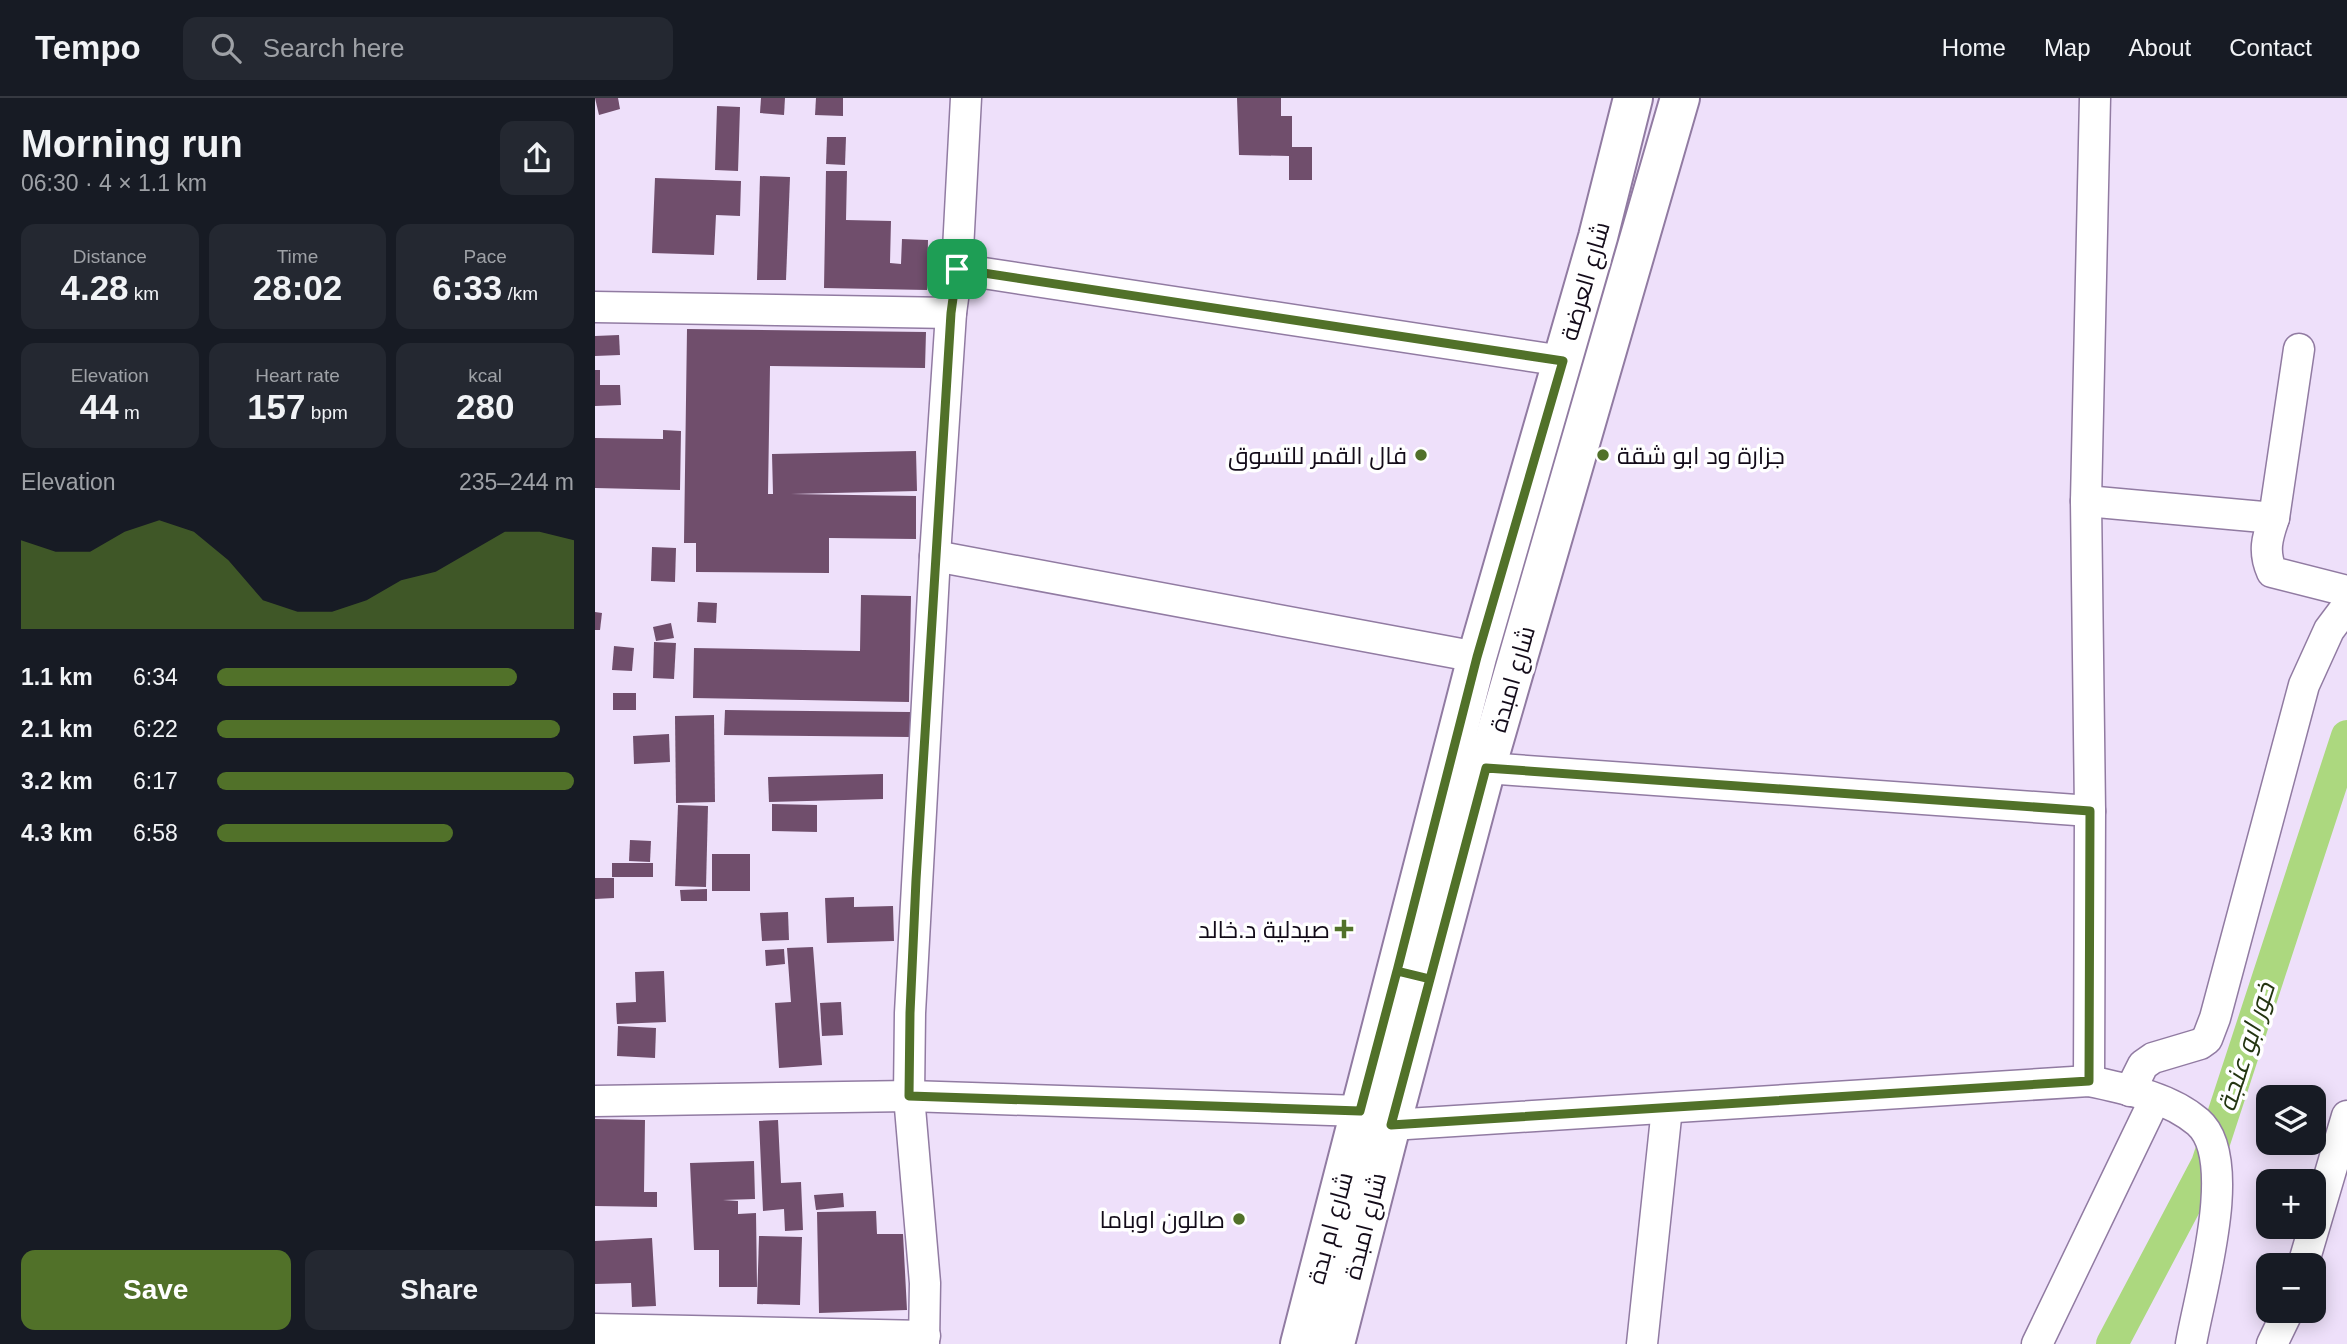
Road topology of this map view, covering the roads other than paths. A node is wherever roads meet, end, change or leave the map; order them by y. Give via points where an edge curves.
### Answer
1 (965, 98) edge
2 (1633, 98) edge
3 (1680, 98) edge
4 (2095, 98) edge
5 (957, 269) junction
6 (595, 307) edge
7 (951, 313) junction
8 (2299, 349) dead end
9 (1563, 361) junction
10 (2086, 501) junction
11 (2274, 518) junction
12 (935, 556) junction
13 (2347, 591) edge
14 (2347, 606) edge
15 (1477, 657) junction
16 (1486, 768) junction
17 (2090, 811) junction
18 (1413, 975) junction
19 (2089, 1081) junction
20 (2142, 1095) junction
21 (909, 1096) junction
22 (595, 1101) edge
23 (1667, 1108) junction
24 (2347, 1116) edge
25 (1375, 1118) junction
26 (2307, 1253) edge
27 (2282, 1323) edge
28 (595, 1329) edge
29 (925, 1340) edge
30 (1300, 1344) edge
31 (1335, 1344) edge
32 (1642, 1344) edge
33 (2037, 1344) edge
34 (2191, 1344) edge
35 (2272, 1344) edge

1 - 5 street
2 - 9 main road, شارع العرضة
3 - 16 main road, شارع امبدة
4 - 10 street
5 - 7 street
5 - 9 street
6 - 7 street
7 - 12 street
8 - 11 street
9 - 15 main road, شارع العرضة
10 - 11 street
10 - 17 street
11 - 13 street via 2266,540 2271,572
12 - 15 street
12 - 21 street
14 - 20 street via 2329,629 2304,685 2207,1039 2143,1065
15 - 18 main road, شارع العرضة
16 - 17 street
16 - 18 main road, شارع امبدة
17 - 19 street
18 - 25 main road, شارع العرضة
19 - 20 street
19 - 23 street
20 - 33 street
20 - 34 street via 2172,1104 2199,1123 2209,1136 2215,1164 2215,1222
21 - 22 street
21 - 25 street
21 - 29 street via 925,1283
23 - 25 street
23 - 32 street
24 - 26 street
25 - 30 main road, شارع ام بدة
25 - 31 main road, شارع امبدة
27 - 35 street
28 - 29 street

